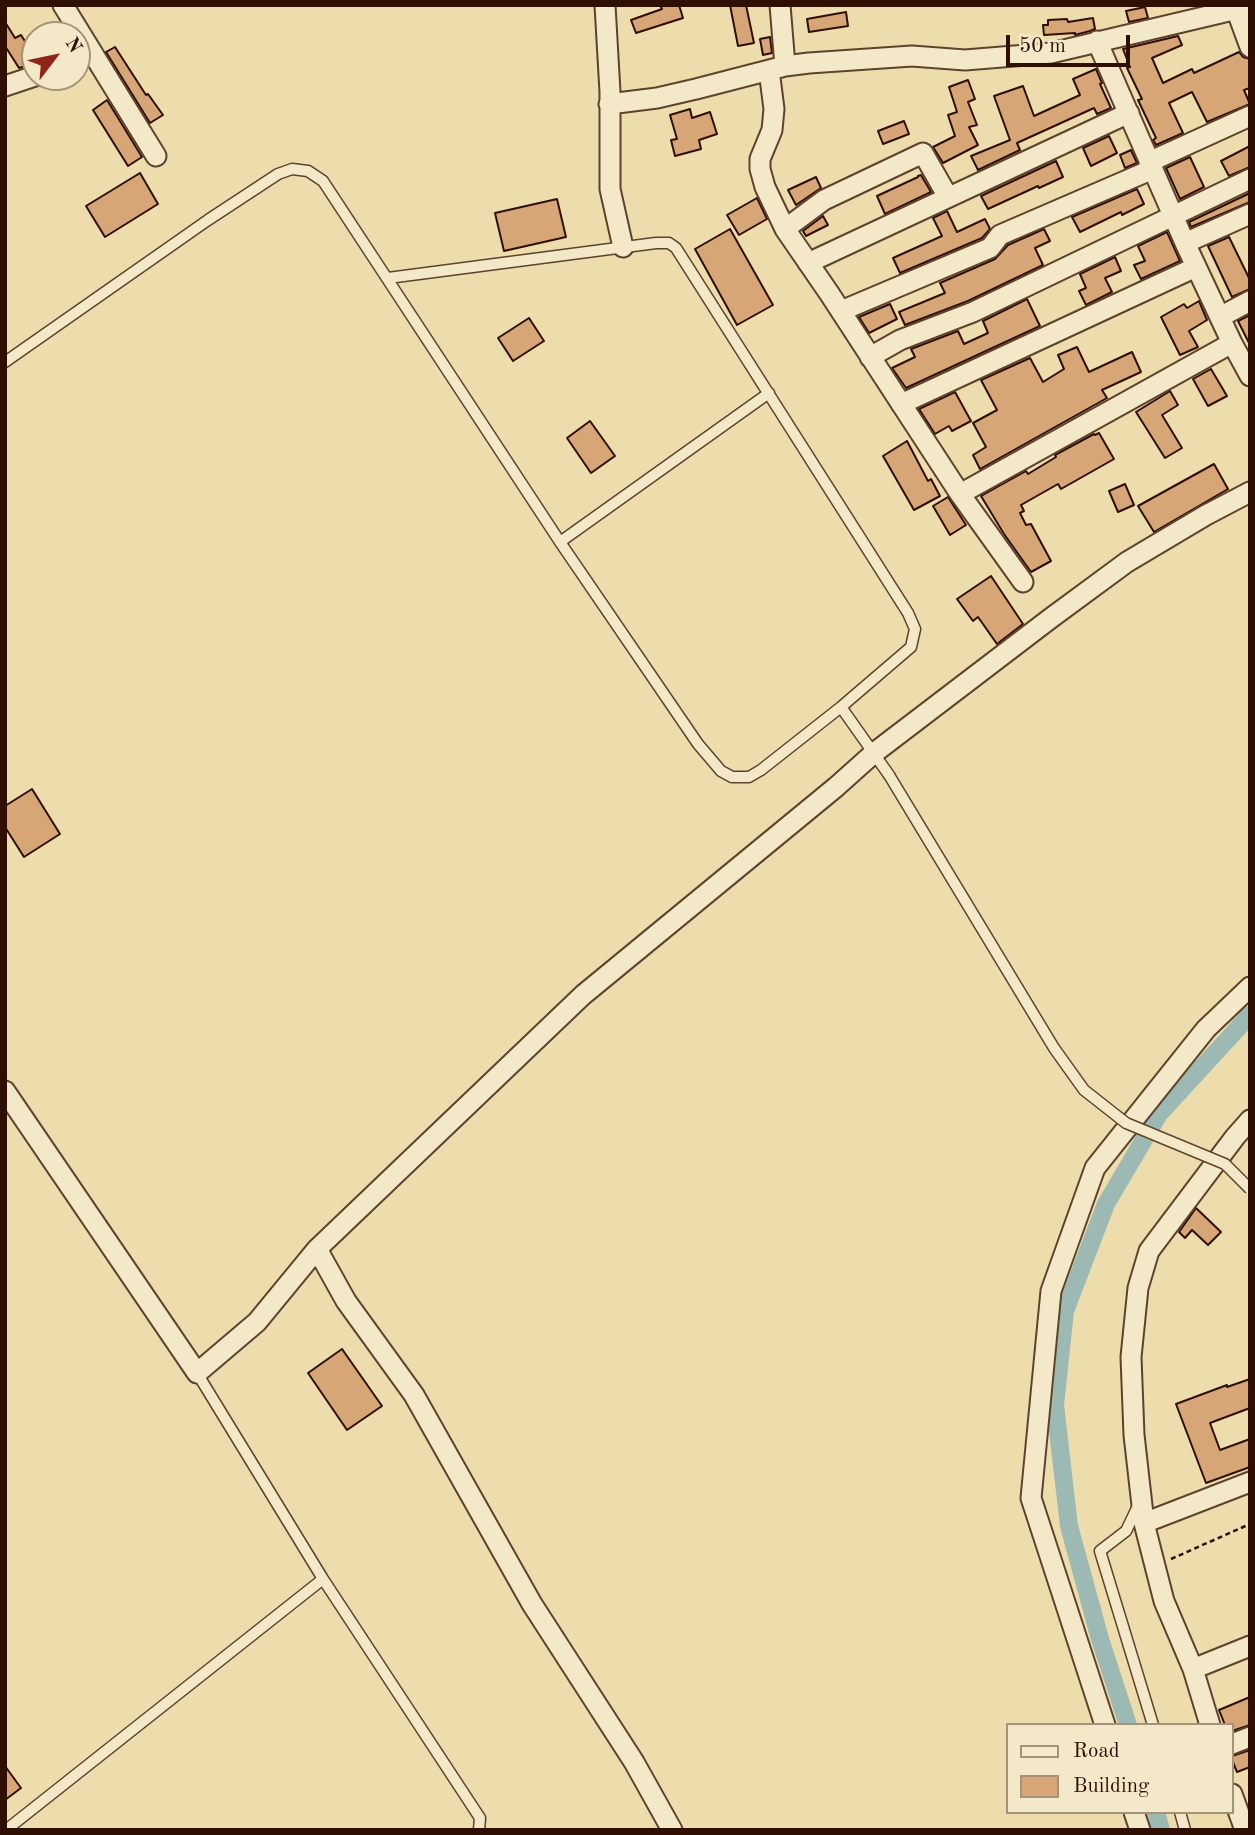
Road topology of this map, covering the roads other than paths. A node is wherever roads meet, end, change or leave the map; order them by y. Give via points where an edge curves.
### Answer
1 (605, 5) edge
2 (780, 5) edge
3 (1243, 8) edge
4 (1097, 41) junction
5 (1250, 47) edge
6 (91, 66) edge
7 (777, 68) junction
8 (609, 104) junction
9 (1129, 113) junction
10 (1250, 116) edge
11 (156, 156) dead end
12 (1151, 166) junction
13 (1250, 178) edge
14 (947, 197) junction
15 (1173, 214) junction
16 (1250, 214) edge
17 (785, 229) junction
18 (1185, 243) junction
19 (623, 247) junction
20 (808, 263) junction
21 (1196, 267) junction
22 (388, 278) junction
23 (1250, 301) edge
24 (841, 311) junction
25 (1220, 317) junction
26 (1232, 343) junction
27 (870, 357) junction
28 (5, 362) edge
29 (1249, 372) edge
30 (769, 393) junction
31 (901, 404) junction
32 (1250, 492) edge
33 (960, 494) junction
34 (560, 542) junction
35 (1023, 582) dead end
36 (841, 707) junction
37 (874, 753) junction
38 (1250, 987) edge
39 (5, 1091) edge
40 (1250, 1120) edge
41 (1250, 1189) edge
42 (317, 1249) junction
43 (198, 1373) junction
44 (1250, 1482) edge
45 (1141, 1499) junction
46 (1144, 1523) junction
47 (323, 1579) junction
48 (1250, 1646) edge
49 (1193, 1669) junction
50 (1104, 1723) edge
51 (1152, 1723) edge
52 (1209, 1723) edge
53 (1234, 1798) edge
54 (1245, 1819) edge
55 (6, 1830) edge
56 (479, 1830) edge
57 (672, 1830) edge

1 - 8 street
2 - 7 street
3 - 4 street
3 - 5 street
4 - 7 street via 1051,53 965,60 912,56
4 - 9 street
6 - 11 street
7 - 8 street via 657,98
7 - 17 street via 772,130 760,169
8 - 19 street via 610,189
9 - 12 street
9 - 14 street
10 - 12 street
12 - 15 street
12 - 24 street via 1000,235 990,248
13 - 15 street
14 - 17 street via 923,153 824,200
14 - 20 street
15 - 18 street
15 - 27 street
16 - 18 street
17 - 20 street
18 - 21 street
19 - 22 lane
19 - 30 lane via 669,243 676,248
20 - 24 street
21 - 25 street
21 - 31 street
22 - 28 lane via 323,181 308,171 292,169 208,220
22 - 34 lane
23 - 25 street
24 - 27 street
25 - 26 street
26 - 29 street
26 - 33 street
27 - 31 street
30 - 34 lane
30 - 36 lane via 915,629 911,647
31 - 33 street
32 - 37 street via 1127,562
33 - 35 street
34 - 36 lane via 698,744 732,778 761,770
36 - 37 lane
37 - 41 lane, bridge via 1084,1090 1126,1123 1224,1164
37 - 42 street via 583,995
38 - 50 street via 1206,1029 1095,1168 1051,1291 1031,1498
39 - 43 street
40 - 45 street via 1149,1251 1138,1288 1131,1357
42 - 43 street via 257,1322
42 - 57 street via 346,1301 414,1395 532,1604 634,1762
43 - 47 lane
44 - 46 street
45 - 46 street
45 - 51 lane via 1126,1531 1100,1551
46 - 49 street via 1164,1601
47 - 55 lane
47 - 56 lane via 480,1818
48 - 49 street
49 - 52 street
53 - 54 street

